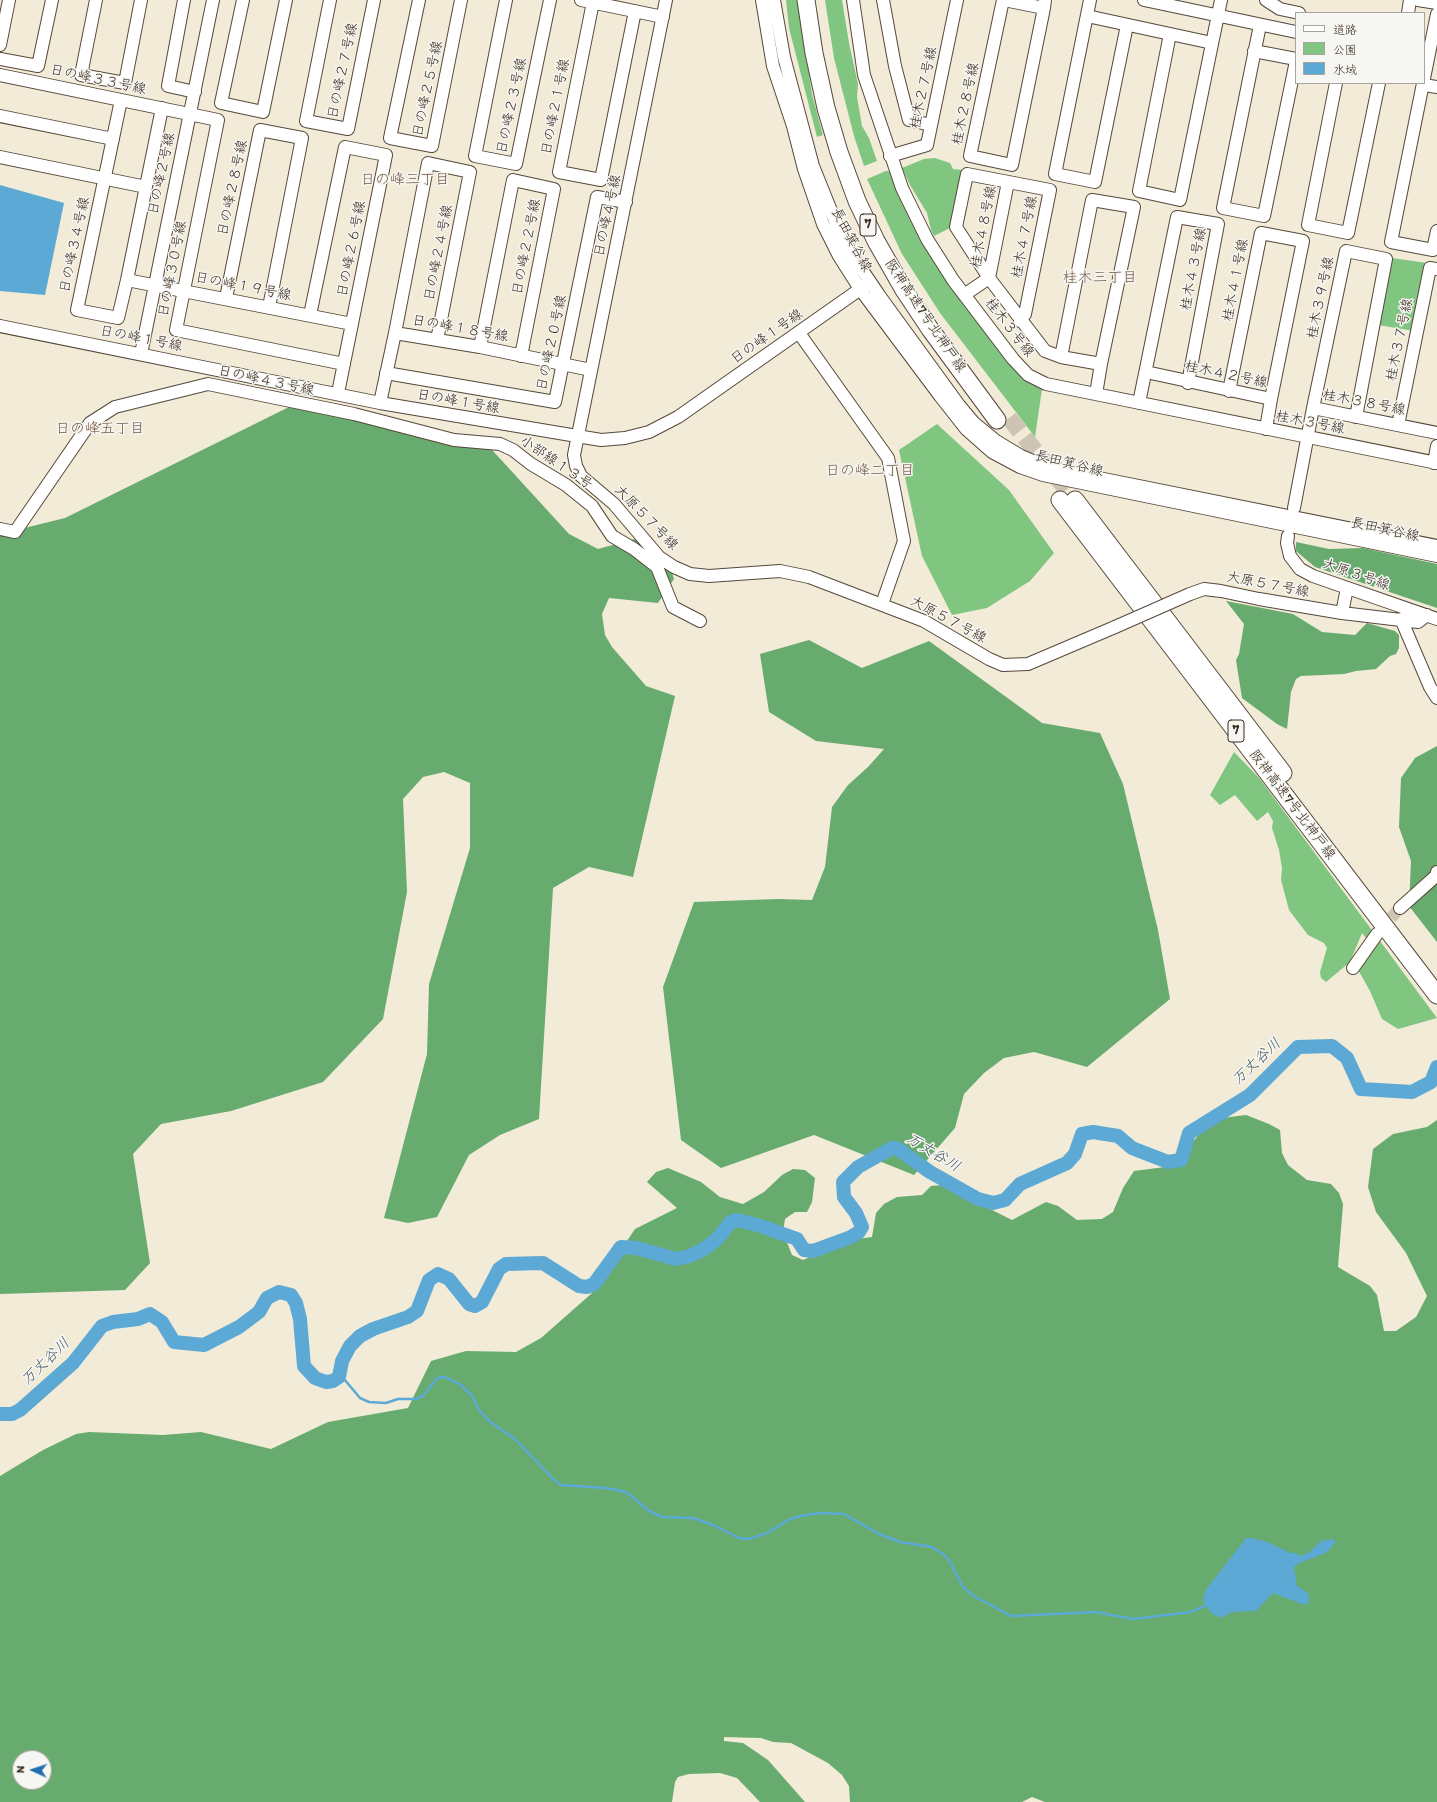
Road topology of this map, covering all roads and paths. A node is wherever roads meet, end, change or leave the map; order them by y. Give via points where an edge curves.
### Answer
1 (9, 0) edge
2 (52, 0) edge
3 (96, 0) edge
4 (141, 0) edge
5 (184, 0) edge
6 (213, 0) edge
7 (243, 0) edge
8 (286, 0) edge
9 (330, 0) edge
10 (374, 0) edge
11 (419, 0) edge
12 (461, 0) edge
13 (506, 0) edge
14 (550, 0) edge
15 (666, 0) edge
16 (762, 0) edge
17 (774, 0) edge
18 (806, 0) edge
19 (818, 0) edge
20 (853, 0) edge
21 (883, 0) edge
22 (957, 0) edge
23 (1004, 0) edge
24 (1090, 0) edge
25 (1144, 0) edge
26 (1221, 0) edge
27 (1266, 0) edge
28 (1410, 0) edge
29 (1418, 0) edge
30 (587, 1) edge
31 (1437, 3) edge
32 (1045, 4) edge
33 (634, 11) junction
34 (1295, 12) edge
35 (1408, 12) edge
36 (1437, 14) edge
37 (1086, 16) junction
38 (1218, 16) junction
39 (663, 17) junction
40 (1260, 24) junction
41 (1127, 25) junction
42 (1295, 32) edge
43 (1170, 34) junction
44 (1212, 43) junction
45 (0, 45) edge
46 (1254, 51) junction
47 (1430, 58) edge
48 (0, 59) edge
49 (1295, 60) edge
50 (1295, 65) edge
51 (0, 75) edge
52 (1425, 80) edge
53 (1336, 84) edge
54 (1379, 84) edge
55 (1424, 84) joint
56 (1437, 87) edge
57 (195, 92) junction
58 (121, 100) junction
59 (162, 108) junction
60 (190, 114) junction
61 (0, 116) edge
62 (931, 125) junction
63 (113, 139) junction
64 (890, 156) junction
65 (0, 157) edge
66 (105, 178) junction
67 (1008, 182) junction
68 (146, 187) junction
69 (626, 202) junction
70 (1437, 231) edge
71 (1437, 269) edge
72 (989, 278) junction
73 (128, 280) junction
74 (871, 282) junction
75 (154, 285) junction
76 (860, 289) junction
77 (184, 290) junction
78 (964, 295) junction
79 (226, 298) junction
80 (269, 307) junction
81 (310, 315) junction
82 (1020, 321) junction
83 (352, 324) junction
84 (0, 326) edge
85 (394, 333) junction
86 (799, 333) junction
87 (437, 340) junction
88 (480, 347) junction
89 (141, 354) junction
90 (521, 356) junction
91 (1061, 357) junction
92 (344, 364) junction
93 (563, 364) junction
94 (1101, 364) junction
95 (590, 370) junction
96 (1146, 372) junction
97 (386, 373) junction
98 (1188, 383) junction
99 (1229, 391) junction
100 (338, 393) junction
101 (1096, 394) junction
102 (1271, 399) junction
103 (380, 403) junction
104 (1139, 403) junction
105 (1313, 408) junction
106 (1356, 417) junction
107 (1398, 425) junction
108 (1266, 429) junction
109 (421, 432) joint
110 (1437, 433) edge
111 (1307, 437) junction
112 (577, 438) junction
113 (1437, 446) edge
114 (1436, 463) edge
115 (1068, 500) tunnel mouth
116 (1294, 508) dead end
117 (0, 529) edge
118 (1288, 536) dead end
119 (646, 542) junction
120 (1437, 546) edge
121 (634, 549) junction
122 (1437, 556) edge
123 (1347, 588) junction
124 (882, 604) junction
125 (1342, 613) junction
126 (1432, 617) edge
127 (1401, 619) junction
128 (700, 621) dead end
129 (1437, 698) edge
130 (1437, 872) edge
131 (1400, 908) tunnel mouth
132 (1377, 934) tunnel mouth
133 (1417, 959) junction
134 (1353, 968) dead end
135 (1437, 975) edge
136 (1437, 995) edge

1 - 45 street
2 - 48 street via 38,66
3 - 4 street via 81,75 124,83
5 - 57 street via 168,86
6 - 57 street, 日の峰２号線
7 - 8 street via 221,103 263,112
9 - 10 street, 日の峰２７号線 via 306,121 348,129
11 - 12 street, 日の峰２５号線 via 390,138 432,146
13 - 14 street, 日の峰２３号線 via 475,156 516,164
15 - 39 street, 日の峰４号線
16 - 76 street, 長田箕谷線 via 773,66 810,189 839,256
17 - 74 street, 長田箕谷線 via 784,57 818,180 840,232
18 - 19 highway, 阪神高速7号北神戸線 / 7 via 826,108 857,201 876,241 930,329 1003,419 912,283 869,199 837,105 825,52
20 - 64 street, 桂木３号線 via 864,75
21 - 62 street via 895,66 909,120
22 - 62 street, 桂木２７号線
23 - 32 street
23 - 32 street, 桂木２８号線 via 970,156 1012,165
24 - 37 street
25 - 38 street
26 - 38 street
27 - 34 street via 1280,9
28 - 35 street
29 - 31 street
30 - 33 street
30 - 33 street, 日の峰２１号線 via 559,172 573,175 601,180
33 - 39 street
36 - 47 street
37 - 41 street
37 - 41 street via 1054,174 1095,182
38 - 40 street
38 - 44 street
39 - 69 street, 日の峰４号線
40 - 42 street
40 - 46 street
41 - 43 street
43 - 44 street
43 - 44 street via 1139,191 1180,200
46 - 49 street
46 - 50 street via 1223,208 1264,216
47 - 52 street
51 - 58 street, 日の峰３３号線
53 - 54 street via 1308,225 1348,233
55 - 56 street
55 - 70 street via 1391,242 1433,250
57 - 60 street, 日の峰２号線
58 - 59 street, 日の峰３３号線
58 - 63 street, 日の峰３４号線
59 - 60 street, 日の峰３３号線
59 - 68 street, 日の峰３４号線
60 - 75 street, 日の峰２号線
60 - 77 street, 日の峰３０号線 via 218,120
61 - 63 street
62 - 64 street, 桂木２７号線 via 927,145
63 - 66 street, 日の峰３４号線
64 - 78 street, 桂木３号線 via 902,188 927,238
65 - 66 street
66 - 68 street
66 - 73 street, 日の峰３４号線 via 77,310 118,318
67 - 72 street, 桂木４８号線
67 - 72 street, 桂木４７号線 via 967,174 956,228
67 - 82 street, 桂木４７号線 via 1050,190 1025,314
68 - 73 street, 日の峰３４号線
69 - 93 street, 日の峰２０号線 via 598,197
69 - 95 street, 日の峰４号線
71 - 107 street, 桂木３７号線 via 1430,268
72 - 78 street
72 - 82 street
73 - 75 street, 日の峰１９号線
74 - 76 street, 日の峰１号線
74 - 120 street, 長田箕谷線 via 959,405 996,441 1021,456 1045,466 1074,473
75 - 77 street, 日の峰１９号線
75 - 89 street, 日の峰２号線
76 - 86 street, 日の峰１号線
76 - 122 street, 長田箕谷線 via 966,429 992,452 1020,467 1050,477
77 - 79 street, 日の峰１９号線
77 - 92 street, 日の峰３０号線 via 176,330
78 - 101 street, 桂木３号線 via 1028,375 1046,384
79 - 80 street, 日の峰１９号線
79 - 80 street, 日の峰２８号線 via 260,130 302,138
80 - 81 street, 日の峰１９号線
81 - 83 street, 日の峰１９号線
81 - 83 street, 日の峰２６号線 via 345,147 386,155
82 - 91 street via 1045,350
83 - 92 street, 日の峰２６号線
84 - 89 street, 日の峰１号線
85 - 87 street, 日の峰１８号線
85 - 87 street, 日の峰２４号線 via 428,163 470,172
85 - 97 street, 日の峰１８号線
86 - 112 street, 日の峰１号線 via 678,417 649,432 601,440
86 - 124 street via 888,458 904,541
87 - 88 street, 日の峰１８号線
88 - 90 street, 日の峰１８号線
88 - 90 street, 日の峰２２号線 via 513,180 554,188
89 - 100 street, 日の峰１号線
90 - 93 street, 日の峰１８号線
91 - 94 street
91 - 94 street via 1092,200 1134,207
92 - 100 street, 日の峰２６号線
93 - 95 street, 日の峰１８号線
93 - 97 street, 日の峰２０号線 via 555,402
94 - 101 street
95 - 112 street, 日の峰４号線
96 - 98 street, 桂木４２号線
96 - 98 street, 桂木４３号線 via 1177,217 1218,224
96 - 104 street, 桂木４３号線
97 - 103 street, 日の峰１８号線
98 - 99 street, 桂木４２号線
99 - 102 street, 桂木４２号線
99 - 102 street, 桂木４１号線 via 1261,233 1303,241
100 - 103 street, 日の峰１号線
101 - 104 street, 桂木３号線
102 - 108 street, 桂木４２号線
103 - 112 street, 日の峰１号線
104 - 108 street, 桂木３号線
105 - 106 street, 桂木３８号線
105 - 106 street, 桂木３９号線 via 1346,251 1386,259
105 - 111 street, 桂木３８号線
106 - 107 street, 桂木３８号線
107 - 110 street, 桂木３８号線
108 - 111 street, 桂木３号線
109 - 117 street, 日の峰４３号線 via 354,414 208,384 115,407 90,423 16,532
109 - 121 street, 小部線１３号 via 454,440 500,444 513,450 531,464 566,484 592,506 612,536
111 - 114 street, 桂木３号線
111 - 116 street
112 - 119 street, 大原５７号線 via 574,455 581,476 614,504
113 - 114 street
115 - 133 highway, 阪神高速7号北神戸線 / 7
118 - 123 street, 大原３号線 via 1290,556 1300,569
119 - 121 street
119 - 124 street, 大原５７号線 via 659,557 690,574 709,576 780,571 809,577
121 - 128 street, 小部線１３号 via 657,567 673,607
123 - 125 street
123 - 126 street, 大原３号線
124 - 125 street, 大原５７号線, bridge via 924,621 1003,665 1028,664 1204,589
125 - 127 street, 大原５７号線
126 - 127 street, 大原５７号線 via 1418,622
127 - 129 street
130 - 131 street via 1437,875
132 - 134 street
133 - 135 highway, 阪神高速7号北神戸線 / 7
133 - 136 highway, 阪神高速7号北神戸線 / 7

